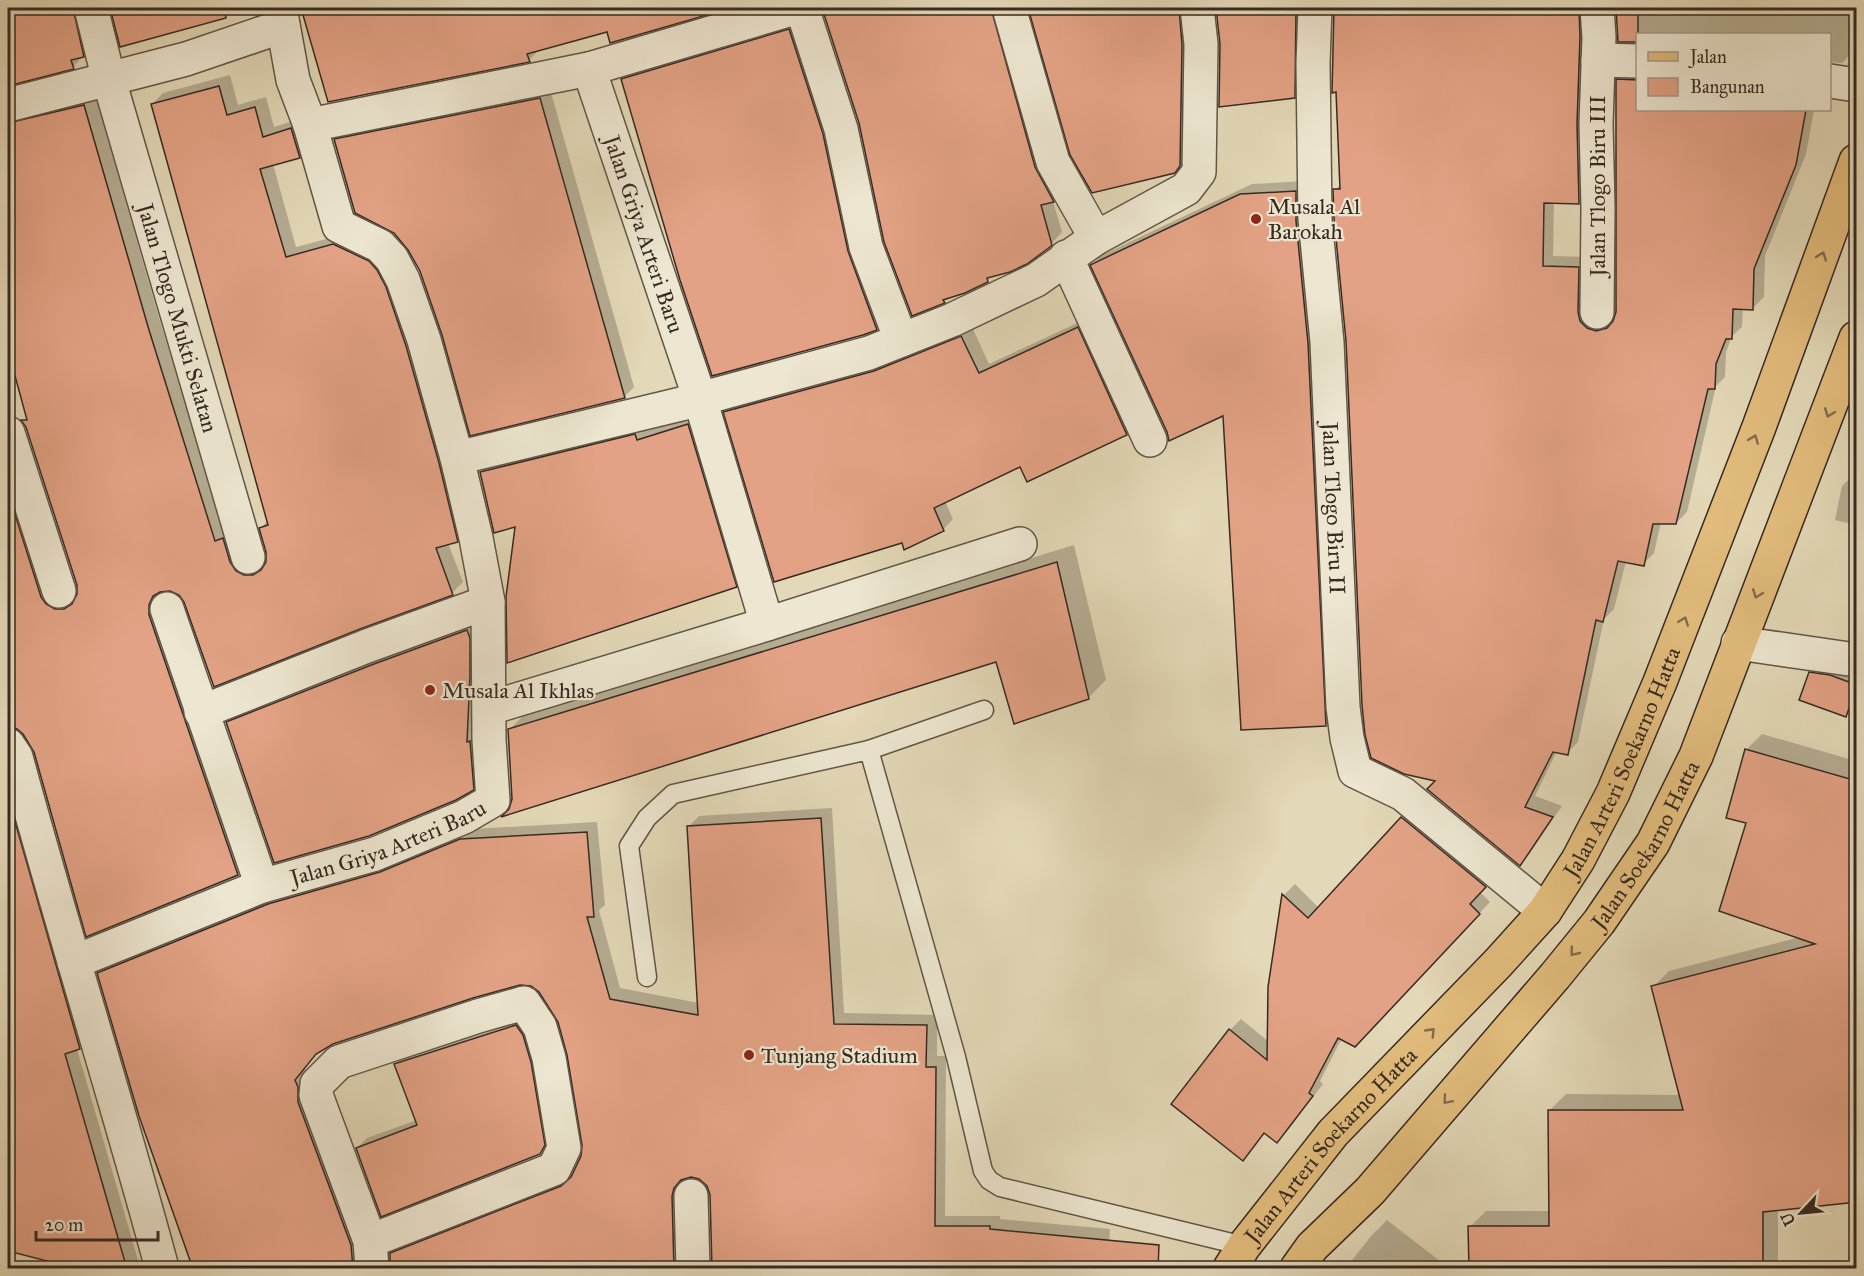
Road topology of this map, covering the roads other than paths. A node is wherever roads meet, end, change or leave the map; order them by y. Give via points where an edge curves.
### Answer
1 (91, 8) edge
2 (795, 8) edge
3 (802, 8) edge
4 (1009, 8) edge
5 (1197, 8) edge
6 (1315, 8) edge
7 (1597, 8) edge
8 (282, 17) edge
9 (1598, 60) junction
10 (1636, 61) edge
11 (589, 69) junction
12 (109, 80) junction
13 (1831, 81) edge
14 (1857, 86) edge
15 (8, 105) edge
16 (310, 125) junction
17 (1857, 161) edge
18 (1096, 238) junction
19 (1066, 258) junction
20 (1597, 312) dead end
21 (1857, 338) edge
22 (901, 340) junction
23 (700, 399) junction
24 (8, 433) edge
25 (1150, 440) dead end
26 (457, 458) junction
27 (1020, 544) dead end
28 (248, 557) dead end
29 (59, 591) dead end
30 (488, 603) junction
31 (167, 609) dead end
32 (767, 624) junction
33 (1738, 643) junction
34 (1857, 660) edge
35 (490, 708) junction
36 (984, 710) dead end
37 (201, 712) junction
38 (8, 745) edge
39 (869, 750) junction
40 (262, 886) junction
41 (1545, 911) junction
42 (74, 962) junction
43 (647, 977) dead end
44 (691, 1196) dead end
45 (371, 1255) edge
46 (1237, 1257) edge
47 (162, 1269) edge
48 (693, 1269) edge
49 (1297, 1269) edge

1 - 12 street, Jalan Tlogo Mukti Selatan
2 - 11 street
3 - 22 street via 841,129 866,247
4 - 18 street via 1053,162
5 - 18 street via 1201,44 1199,171 1186,189
6 - 41 street, Jalan Tlogo Biru II via 1315,219 1327,342 1343,707 1355,771 1403,794
7 - 9 street, Jalan Tlogo Biru III
8 - 12 street, Jalan Griya Arteri Baru via 186,59
8 - 16 street, Jalan Griya Arteri Baru via 293,80
9 - 10 street
9 - 20 street, Jalan Tlogo Biru III
11 - 16 street
11 - 23 street, Jalan Griya Arteri Baru
12 - 15 street, Jalan Griya Arteri Baru
12 - 28 street, Jalan Tlogo Mukti Selatan
13 - 14 street
16 - 26 street, Jalan Griya Arteri Baru via 339,226 380,246 403,280
41 -> 17 main road, Jalan Arteri Soekarno Hatta via 1613,794 1660,682
18 - 19 street
19 - 22 street via 1036,280
19 - 25 street
21 -> 33 main road, Jalan Soekarno Hatta
22 - 23 street
23 - 26 street
23 - 32 street, Jalan Griya Arteri Baru
24 - 29 street
26 - 30 street, Jalan Griya Arteri Baru
27 - 32 street
30 - 35 street, Jalan Griya Arteri Baru
30 - 37 street
31 - 37 street, Jalan Griya Arteri Baru
32 - 35 street
33 - 34 street
33 -> 49 main road, Jalan Soekarno Hatta via 1696,756 1658,833 1599,922 1370,1191 1312,1247
35 - 40 street, Jalan Griya Arteri Baru via 493,800 464,817 375,854
36 - 39 lane
37 - 40 street, Jalan Griya Arteri Baru
38 - 42 street via 16,757
39 - 43 lane via 673,794 647,818 629,846
39 - 46 lane via 956,1057 983,1171 989,1180 1000,1187
40 - 42 street, Jalan Griya Arteri Baru
46 -> 41 main road, Jalan Arteri Soekarno Hatta via 1333,1133
42 - 47 street
44 - 48 street
45 - 45 street via 316,1095 317,1084 339,1062 524,1003 540,1027 549,1058 564,1148 554,1169

